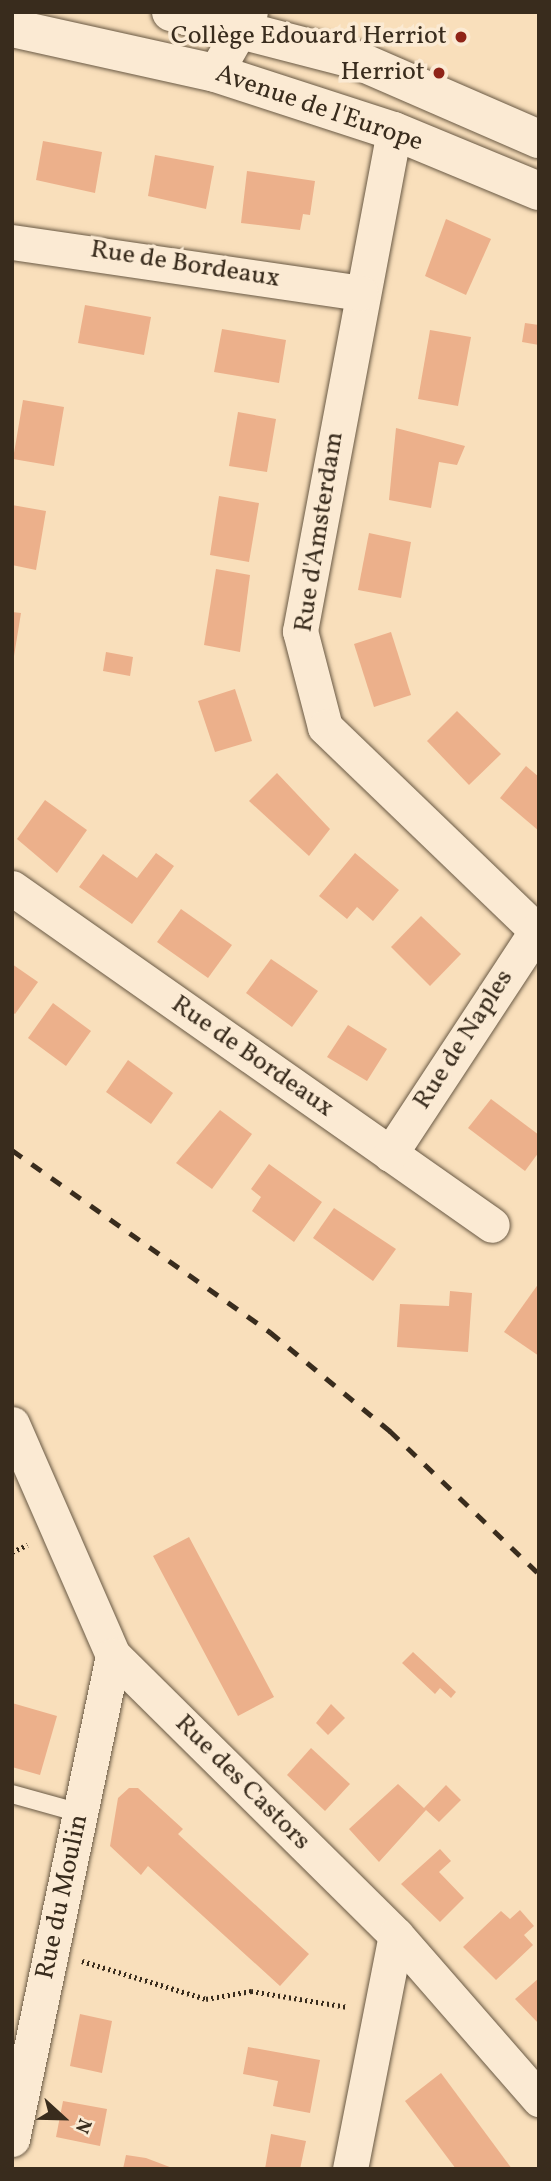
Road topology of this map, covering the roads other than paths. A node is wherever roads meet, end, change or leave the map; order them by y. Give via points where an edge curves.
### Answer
1 (171, 12) edge
2 (247, 21) edge
3 (12, 28) edge
4 (215, 73) junction
5 (394, 131) junction
6 (539, 139) edge
7 (539, 191) edge
8 (12, 242) edge
9 (360, 293) junction
10 (12, 888) edge
11 (538, 930) edge
12 (390, 1154) junction
13 (492, 1225) dead end
14 (12, 1424) edge
15 (113, 1655) junction
16 (12, 1794) edge
17 (80, 1813) junction
18 (396, 1935) junction
19 (539, 2099) edge
20 (12, 2139) edge
21 (350, 2169) edge

1 - 2 main road, Avenue de l'Europe
2 - 4 street
2 - 6 main road, Avenue de l'Europe via 357,60
3 - 4 main road, Avenue de l'Europe
4 - 5 main road, Avenue de l'Europe
5 - 7 main road, Avenue de l'Europe
5 - 9 street, Rue d'Amsterdam
8 - 9 street, Rue de Bordeaux
9 - 11 street, Rue d'Amsterdam via 300,631 325,727
10 - 12 street, Rue de Bordeaux
11 - 12 street, Rue de Naples
12 - 13 street, Rue de Bordeaux
14 - 15 street, Rue des Castors
15 - 17 street, Rue du Moulin
15 - 18 street, Rue des Castors
16 - 17 lane
17 - 20 street, Rue du Moulin
18 - 19 street, Rue des Castors
18 - 21 street

